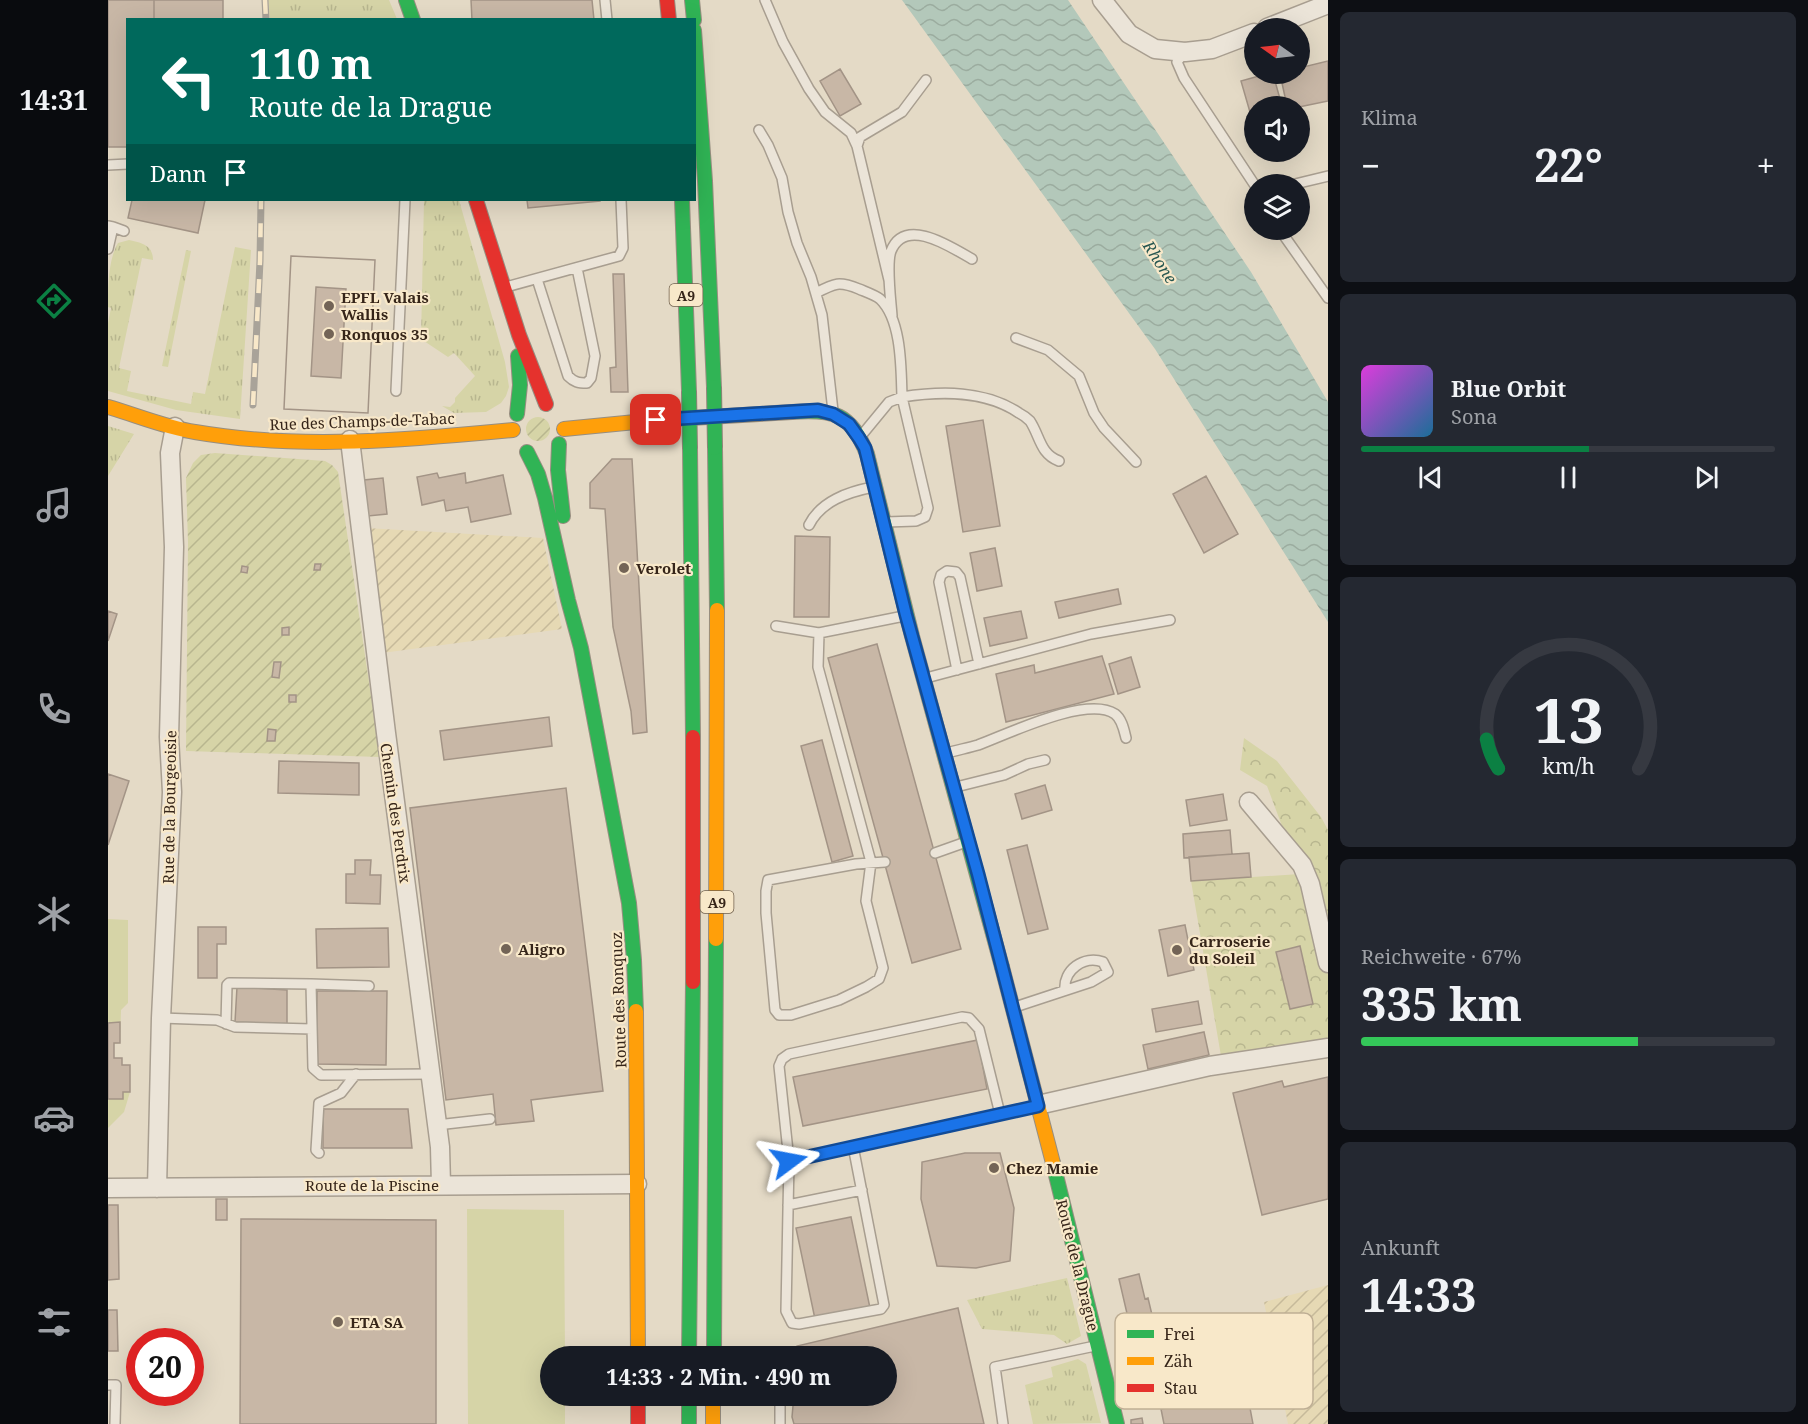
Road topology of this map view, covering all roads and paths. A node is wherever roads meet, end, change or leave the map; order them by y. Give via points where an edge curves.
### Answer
1 (605, 0) edge
2 (668, 0) edge
3 (692, 0) edge
4 (765, 0) edge
5 (1102, 0) edge
6 (410, 2) edge
7 (1328, 4) edge
8 (413, 18) edge
9 (607, 18) edge
10 (669, 18) edge
11 (694, 18) edge
12 (1292, 18) edge
13 (1244, 37) edge
14 (1185, 52) junction
15 (696, 57) edge
16 (926, 80) dead end
17 (759, 130) dead end
18 (857, 146) junction
19 (126, 164) edge
20 (108, 165) edge
21 (1247, 174) edge
22 (1328, 176) edge
23 (1310, 180) edge
24 (405, 201) edge
25 (476, 201) edge
26 (621, 201) edge
27 (682, 201) edge
28 (110, 226) edge
29 (124, 231) dead end
30 (1288, 240) edge
31 (108, 249) edge
32 (972, 259) dead end
33 (578, 268) junction
34 (537, 279) junction
35 (889, 280) junction
36 (505, 290) junction
37 (816, 293) junction
38 (1328, 298) edge
39 (892, 318) junction
40 (1016, 338) dead end
41 (396, 391) dead end
42 (902, 397) junction
43 (108, 406) edge
44 (517, 414) junction
45 (833, 414) junction
46 (557, 415) junction
47 (175, 427) junction
48 (513, 430) junction
49 (859, 438) junction
50 (350, 440) junction
51 (559, 444) junction
52 (527, 452) junction
53 (1059, 461) dead end
54 (1136, 462) dead end
55 (875, 486) junction
56 (884, 522) junction
57 (809, 525) dead end
58 (906, 615) junction
59 (1170, 620) dead end
60 (776, 627) dead end
61 (819, 633) junction
62 (580, 648) junction
63 (979, 664) junction
64 (957, 670) junction
65 (924, 678) junction
66 (1126, 738) dead end
67 (944, 753) junction
68 (1045, 760) dead end
69 (954, 788) junction
70 (1249, 802) dead end
71 (969, 841) junction
72 (935, 853) dead end
73 (871, 862) junction
74 (885, 862) dead end
75 (1328, 963) edge
76 (311, 984) junction
77 (369, 986) dead end
78 (1065, 990) junction
79 (1013, 1007) junction
80 (161, 1018) junction
81 (226, 1024) junction
82 (312, 1029) junction
83 (1328, 1048) edge
84 (356, 1074) junction
85 (431, 1074) junction
86 (1038, 1106) junction
87 (1000, 1114) junction
88 (490, 1119) dead end
89 (438, 1125) junction
90 (853, 1146) junction
91 (319, 1153) dead end
92 (789, 1161) junction
93 (637, 1184) junction
94 (441, 1185) junction
95 (108, 1188) edge
96 (157, 1188) junction
97 (862, 1190) junction
98 (788, 1205) junction
99 (638, 1346) edge
100 (689, 1346) edge
101 (714, 1346) edge
102 (1097, 1346) junction
103 (112, 1385) edge
104 (638, 1406) edge
105 (689, 1406) edge
106 (713, 1406) edge
107 (780, 1406) edge
108 (115, 1424) edge
109 (638, 1424) edge
110 (688, 1424) edge
111 (713, 1424) edge
112 (780, 1424) edge
113 (1003, 1424) edge
114 (1117, 1424) edge

1 - 9 lane
2 - 10 main road
3 - 11 main road
4 - 18 lane via 809,89 825,112 851,133
5 - 14 street via 1129,34 1155,49
6 - 8 main road
7 - 12 street
13 - 14 street via 1212,49
14 - 21 lane via 1177,62 1184,78
15 - 101 main road, A9, bridge via 715,448 718,692
16 - 18 lane via 902,112 860,137
17 - 37 lane via 782,178 796,243
18 - 35 lane
19 - 20 lane
22 - 23 lane
24 - 41 lane
25 - 36 main road
26 - 33 lane via 623,248 619,256
27 - 100 main road, A9, bridge via 693,585
28 - 29 lane
28 - 31 lane
30 - 38 lane
32 - 35 lane via 943,243 912,234 900,240 891,252
33 - 34 lane
33 - 34 lane via 595,356 591,378 586,383 568,376
34 - 36 lane
35 - 39 lane
36 - 44 main road via 521,378
36 - 46 main road via 519,335
37 - 39 lane via 833,284 847,284 880,298
37 - 45 lane
39 - 42 lane via 900,353
40 - 54 lane via 1048,350 1079,376 1094,413
42 - 49 lane via 889,402
42 - 53 lane via 930,393 992,399 1029,419 1042,449
42 - 56 lane via 928,508 925,517 916,521
43 - 47 main road, Rue des Champs-de-Tabac
44 - 46 main road via 532,404
44 - 48 main road
45 - 46 main road via 818,410 656,420
45 - 49 main road, Route de la Drague via 849,424
46 - 51 main road via 562,437
47 - 50 main road, Rue des Champs-de-Tabac via 254,440
47 - 80 street, Rue de la Bourgeoisie via 170,453 174,570 172,792
48 - 50 main road, Rue des Champs-de-Tabac
48 - 52 main road via 517,443
49 - 55 main road, Route de la Drague
50 - 85 street, Chemin des Perdrix
51 - 52 main road via 545,454
51 - 62 main road, Route des Ronquoz via 560,495
52 - 62 main road, Route des Ronquoz via 545,498
55 - 56 main road, Route de la Drague
55 - 57 lane via 836,499 823,507
56 - 58 main road, Route de la Drague
58 - 61 lane
58 - 65 main road, Route de la Drague
59 - 63 lane via 1091,634
60 - 61 lane
61 - 73 lane via 818,667
62 - 93 main road, Route des Ronquoz via 629,903 636,1007
63 - 64 lane
63 - 64 lane via 960,577 947,571 940,575 939,582
64 - 65 lane
65 - 67 main road, Route de la Drague
66 - 67 lane via 1117,715 1107,710 1082,709
67 - 69 main road, Route de la Drague
68 - 69 lane
69 - 71 main road, Route de la Drague
70 - 75 street via 1302,865
71 - 72 lane
71 - 79 main road, Route de la Drague
73 - 73 lane via 866,901 884,968 879,979 839,1000 780,1015 774,1010 766,913 768,880
73 - 74 lane
76 - 77 lane
76 - 81 lane via 229,983
76 - 82 lane
78 - 78 lane via 1108,972 1103,962 1095,959 1074,966 1064,984
78 - 79 lane
79 - 86 main road, Route de la Drague
80 - 81 lane via 217,1020
80 - 96 street, Rue de la Bourgeoisie
81 - 82 lane
82 - 84 lane via 316,1072
83 - 86 street via 1210,1066
84 - 85 lane
84 - 91 lane via 341,1093 318,1103
85 - 89 street, Chemin des Perdrix
86 - 87 lane
86 - 102 main road, Route de la Drague
87 - 90 lane
87 - 92 lane via 979,1029 969,1018 789,1054 779,1066
88 - 89 lane
89 - 94 street, Chemin des Perdrix
90 - 92 lane
90 - 97 lane
92 - 98 lane
93 - 94 street, Route de la Piscine
93 - 99 main road, Route des Ronquoz
94 - 96 street, Route de la Piscine
95 - 96 street, Route de la Piscine
97 - 98 lane
97 - 98 lane via 883,1298 881,1309 792,1323 786,1311
102 - 113 lane via 995,1367
102 - 114 main road, Route de la Drague
103 - 108 lane
104 - 109 main road
105 - 110 main road
106 - 111 main road
107 - 112 lane

